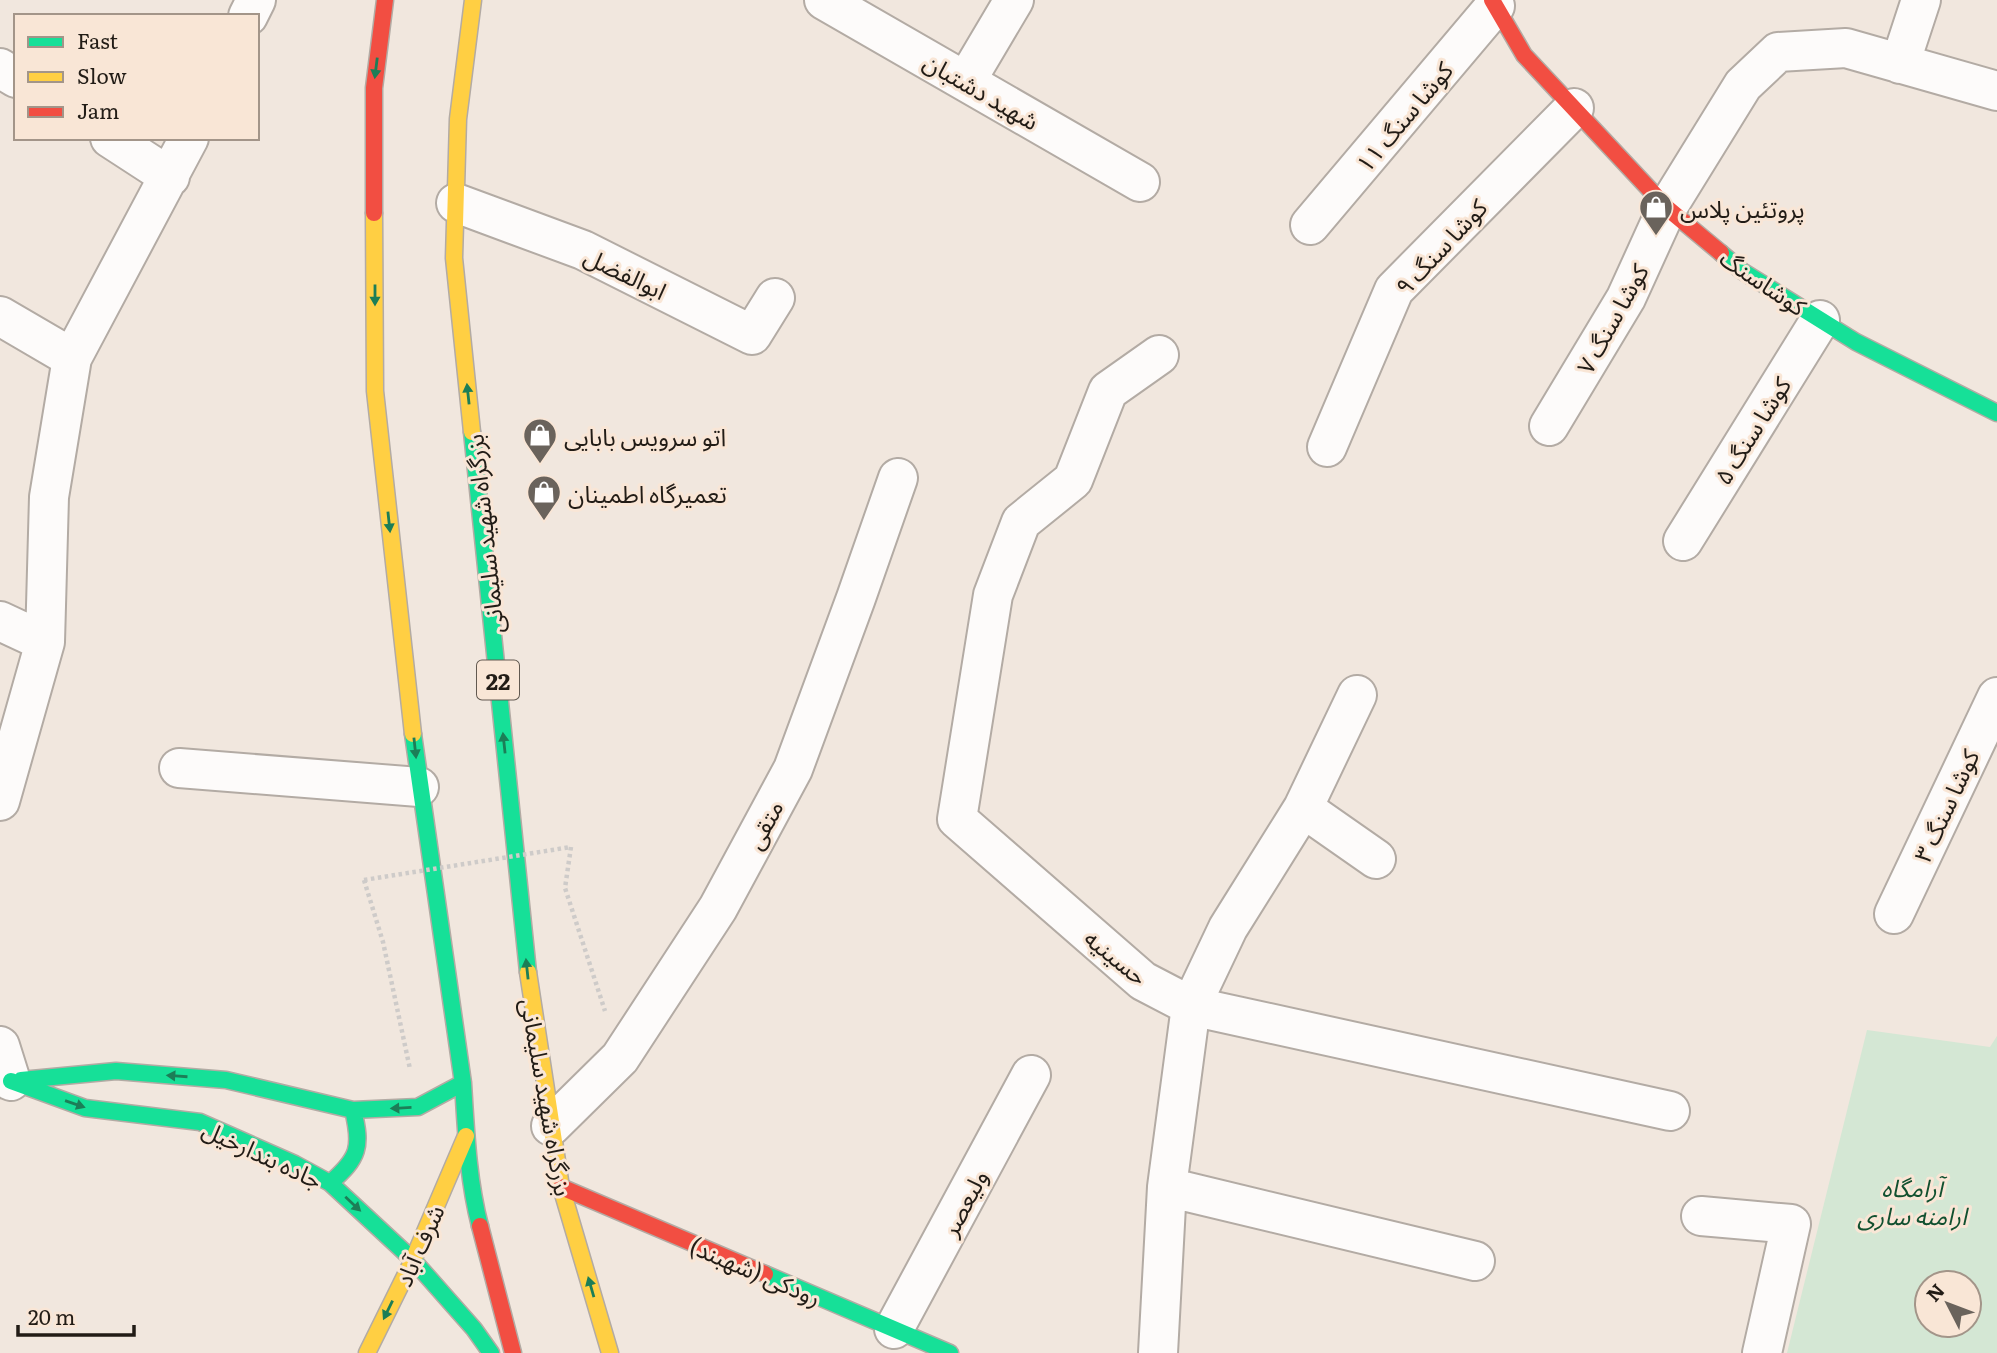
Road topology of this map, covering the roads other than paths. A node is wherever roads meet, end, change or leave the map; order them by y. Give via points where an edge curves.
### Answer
1 (385, 0) edge
2 (473, 0) edge
3 (824, 0) edge
4 (1014, 0) edge
5 (1921, 0) edge
6 (1493, 3) edge
7 (1900, 64) junction
8 (966, 81) junction
9 (1997, 91) edge
10 (1574, 108) junction
11 (113, 140) edge
12 (188, 140) edge
13 (170, 177) junction
14 (1140, 182) dead end
15 (456, 204) junction
16 (1667, 208) junction
17 (1310, 225) dead end
18 (775, 298) dead end
19 (0, 316) edge
20 (1821, 320) junction
21 (1159, 355) dead end
22 (72, 358) junction
23 (1997, 413) edge
24 (1549, 426) dead end
25 (1327, 447) dead end
26 (898, 478) dead end
27 (1682, 541) dead end
28 (0, 621) edge
29 (45, 642) junction
30 (1357, 695) dead end
31 (1997, 696) edge
32 (180, 768) dead end
33 (419, 787) junction
34 (0, 801) edge
35 (1303, 808) junction
36 (1376, 859) dead end
37 (1894, 915) dead end
38 (1191, 1006) junction
39 (4, 1069) edge
40 (1031, 1075) dead end
41 (463, 1083) junction
42 (353, 1110) junction
43 (1670, 1111) dead end
44 (551, 1126) junction
45 (466, 1136) junction
46 (330, 1183) junction
47 (562, 1187) junction
48 (1167, 1187) junction
49 (1701, 1216) dead end
50 (413, 1260) junction
51 (1475, 1261) dead end
52 (894, 1329) junction
53 (367, 1353) edge
54 (491, 1353) edge
55 (513, 1353) edge
56 (610, 1353) edge
57 (950, 1353) edge
58 (1158, 1353) edge
59 (1762, 1353) edge

1 -> 33 main road via 374,88 375,391
2 - 15 main road, بزرگراه شهید سلیمانی / 22 via 458,119
3 - 8 street, شهید دشتبان
4 - 8 street
5 - 7 street
6 - 10 main road, کوشاسنگ via 1524,55
6 - 17 street, ۱۱ کوشا سنگ
7 - 9 street, کوشا سنگ ۷
7 - 16 street, کوشا سنگ ۷ via 1846,48 1778,52 1742,85
8 - 14 street, شهید دشتبان
10 - 16 main road, کوشاسنگ
10 - 25 street, کوشا سنگ ۹ via 1394,290
11 - 13 street
12 - 13 street
13 - 22 street
15 - 18 street, ابوالفضل via 583,250 752,335
44 -> 15 main road, بزرگراه شهید سلیمانی / 22 via 531,1004 454,258
16 - 20 main road, کوشاسنگ via 1742,271
16 - 24 street, کوشا سنگ ۷ via 1626,298
19 - 22 street
20 - 23 main road, کوشاسنگ
20 - 27 street, کوشا سنگ ۵
21 - 38 street, حسینیه via 1108,391 1073,480 1021,522 993,595 957,819 1143,981
22 - 29 street via 49,497
26 - 44 street, متقی via 793,769 718,908 620,1058
28 - 29 street
29 - 34 street
30 - 35 street
31 - 37 street, کوشا سنگ ۳
32 - 33 street
33 - 41 main road
35 - 36 street
35 - 38 street via 1228,929
38 - 43 street
38 - 48 street
42 -> 39 main road, جاده بندارخیل via 226,1080 116,1071
39 -> 46 main road, جاده بندارخیل via 85,1108 200,1122
40 - 52 street, ولیعصر
41 -> 42 main road, جاده بندارخیل via 418,1107
41 - 45 main road
42 - 46 main road via 359,1135 354,1163
44 - 47 main road, بزرگراه شهید سلیمانی / 22
45 - 50 main road, شرف آباد
45 - 55 main road via 475,1206
46 -> 50 main road, جاده بندارخیل
47 - 52 main road, رودکی (شهبند)
56 -> 47 main road, بزرگراه شهید سلیمانی / 22
48 - 51 street
48 - 58 street
49 - 59 street via 1791,1224
50 -> 53 main road, شرف آباد
50 - 54 main road, جاده بندارخیل
52 - 57 main road, رودکی (شهبند)

